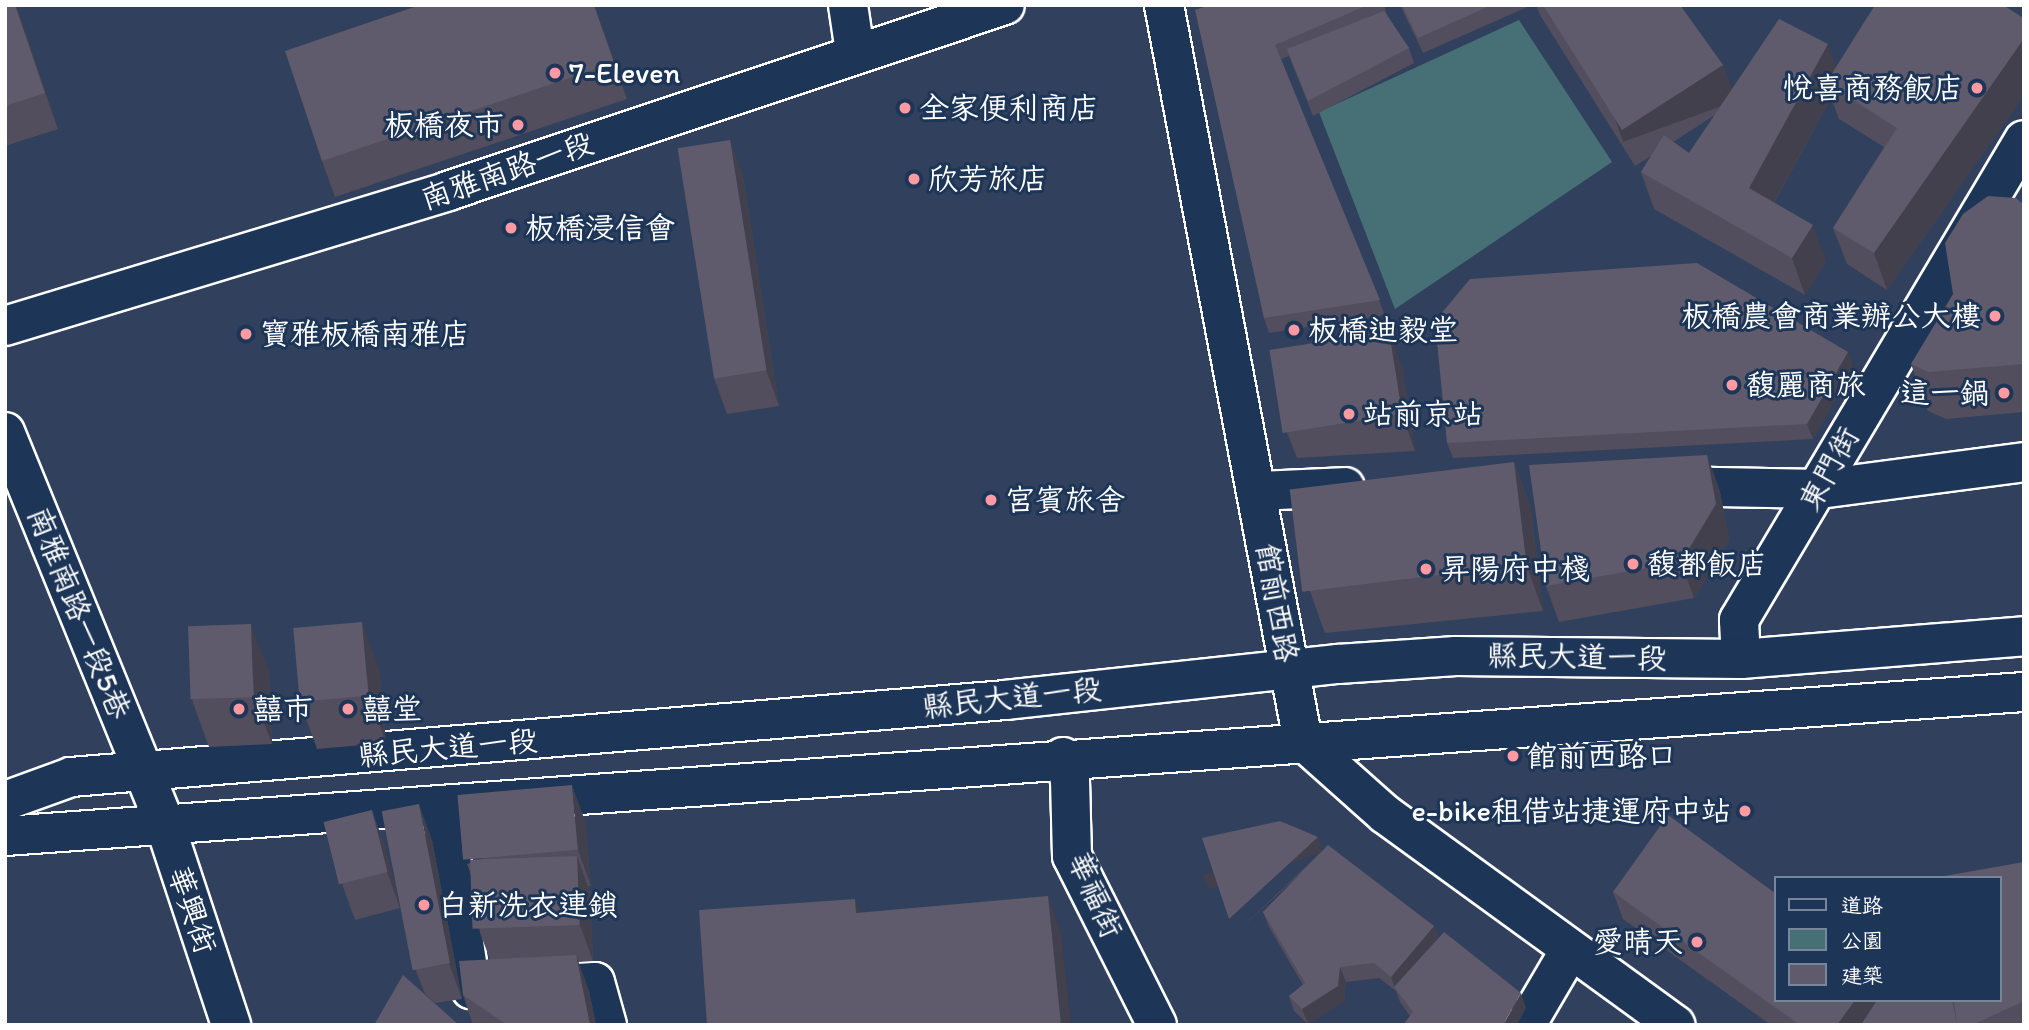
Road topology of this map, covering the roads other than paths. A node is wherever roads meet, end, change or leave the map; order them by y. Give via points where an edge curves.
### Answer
1 (848, 5) edge
2 (1164, 5) edge
3 (989, 10) edge
4 (855, 52) junction
5 (2024, 140) edge
6 (5, 326) edge
7 (5, 432) edge
8 (2024, 462) edge
9 (1388, 484) edge
10 (1631, 486) edge
11 (1820, 489) junction
12 (1257, 492) junction
13 (2024, 636) edge
14 (1741, 659) junction
15 (1289, 670) junction
16 (2024, 692) edge
17 (1303, 741) junction
18 (1063, 757) junction
19 (153, 797) junction
20 (5, 801) edge
21 (435, 807) junction
22 (5, 836) edge
23 (1570, 950) junction
24 (231, 1025) edge
25 (607, 1025) edge
26 (1157, 1025) edge
27 (1526, 1025) edge
28 (1675, 1025) edge

1 - 4 main road
2 - 12 main road, 館前西路
3 - 4 main road, 南雅南路一段
4 - 6 main road, 南雅南路一段 via 448,191
5 - 11 main road, 東門街 via 1893,351
7 - 19 main road, 南雅南路一段5巷
8 - 11 main road
9 - 12 main road
10 - 11 main road
11 - 14 main road, 東門街 via 1739,620
12 - 15 main road, 館前西路
13 - 14 main road, 縣民大道一段
14 - 15 main road, 縣民大道一段 via 1456,656
15 - 17 main road, 館前西路
15 - 19 main road, 縣民大道一段
16 - 17 main road, 縣民大道一段
17 - 18 main road, 縣民大道一段
17 - 23 main road via 1385,814
18 - 21 main road, 縣民大道一段
18 - 26 main road, 華福街 via 1070,780 1072,856
19 - 20 main road, 縣民大道一段 via 71,777
19 - 21 main road, 縣民大道一段
19 - 22 main road, 縣民大道一段
19 - 24 main road, 華興街
21 - 25 main road via 447,830 471,989 595,982
23 - 27 main road
23 - 28 main road

